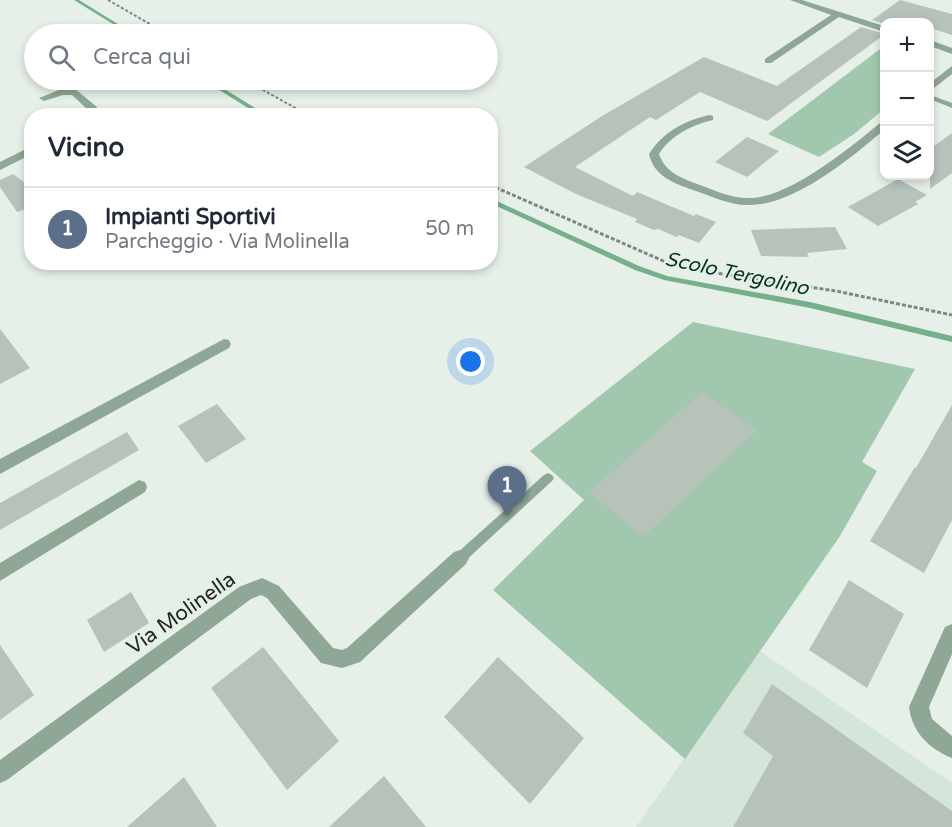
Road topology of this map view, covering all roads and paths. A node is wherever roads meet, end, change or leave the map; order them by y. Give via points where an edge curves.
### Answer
1 (108, 0) edge
2 (794, 0) edge
3 (838, 14) junction
4 (150, 24) edge
5 (880, 27) edge
6 (934, 45) edge
7 (952, 51) edge
8 (768, 61) dead end
9 (951, 72) edge
10 (934, 85) edge
11 (263, 90) edge
12 (44, 98) dead end
13 (934, 99) edge
14 (952, 106) edge
15 (92, 108) edge
16 (295, 108) edge
17 (709, 118) dead end
18 (884, 126) edge
19 (24, 154) edge
20 (0, 167) edge
21 (498, 189) edge
22 (952, 315) edge
23 (224, 344) dead end
24 (0, 467) edge
25 (548, 478) dead end
26 (140, 487) dead end
27 (460, 558) joint
28 (0, 573) edge
29 (952, 633) edge
30 (952, 748) edge
31 (0, 773) edge

1 - 4 path
2 - 3 street
3 - 5 street
3 - 8 street
6 - 7 street
9 - 10 street
11 - 16 path
12 - 15 street via 75,92
13 - 14 lane
17 - 18 street via 692,122 664,142 654,154 655,162 677,180 734,200 752,202 767,201 788,192
19 - 20 street
21 - 22 path via 668,263
23 - 24 street
25 - 27 lane
26 - 28 street
27 - 31 street, Via Molinella via 353,655 342,659 328,656 273,592 262,586 245,593
29 - 30 street via 919,707 924,727

